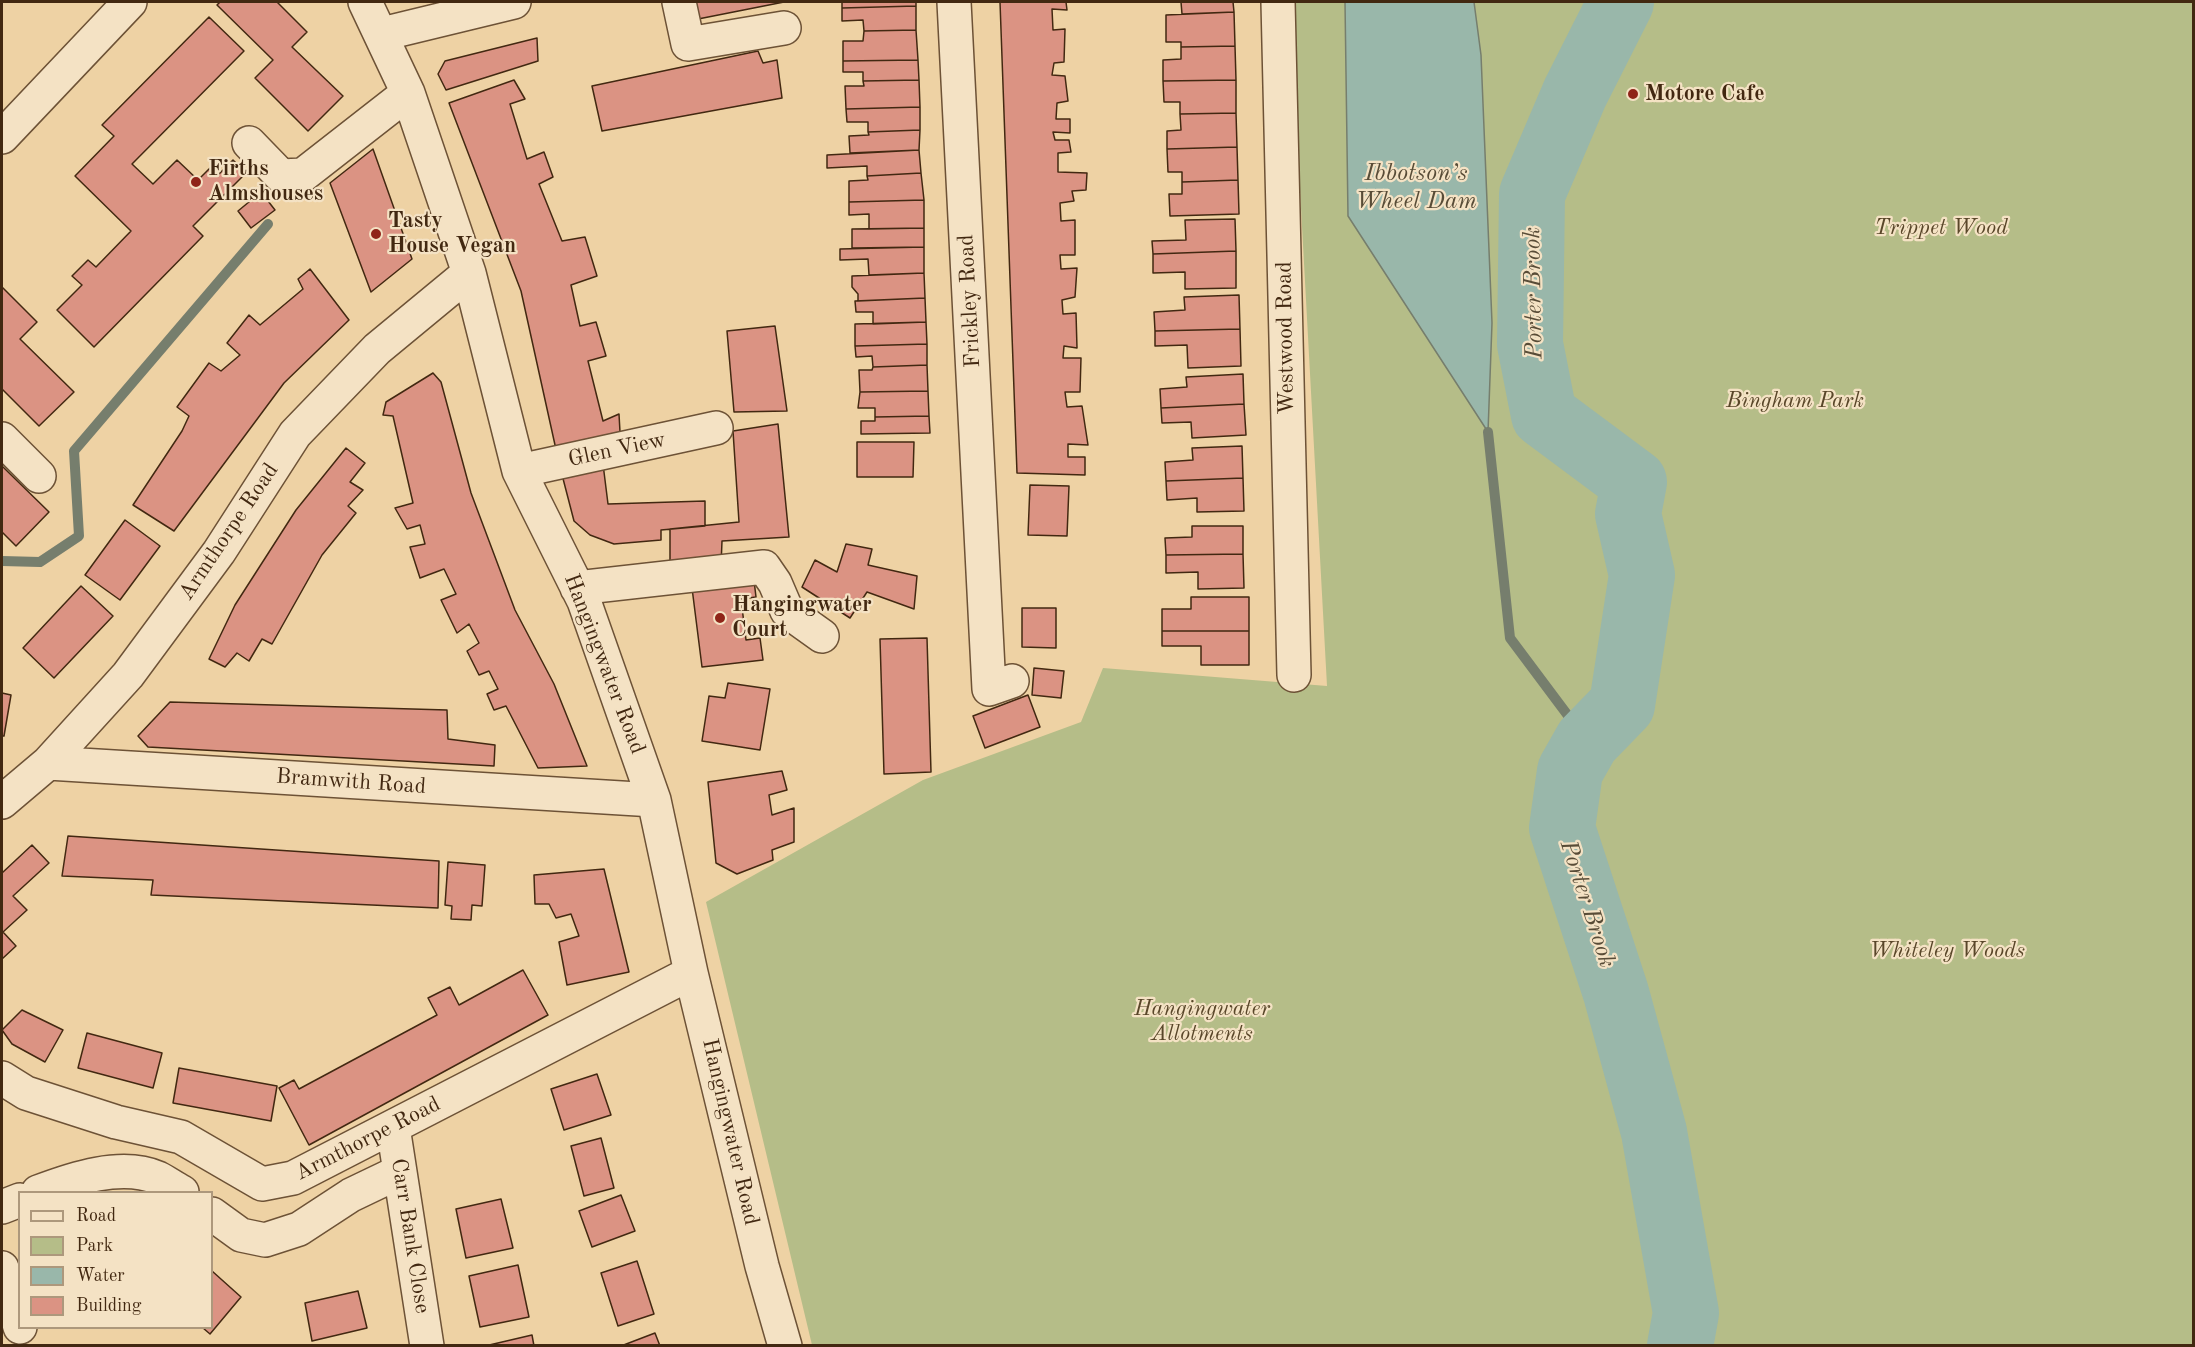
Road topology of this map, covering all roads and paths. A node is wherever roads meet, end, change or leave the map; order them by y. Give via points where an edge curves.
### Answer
1 (130, 2) edge
2 (365, 2) edge
3 (514, 2) edge
4 (679, 2) edge
5 (954, 2) edge
6 (1278, 2) edge
7 (784, 28) dead end
8 (382, 34) junction
9 (408, 93) junction
10 (2, 137) edge
11 (249, 143) dead end
12 (469, 273) junction
13 (716, 428) dead end
14 (2, 439) edge
15 (519, 471) junction
16 (39, 476) dead end
17 (577, 588) junction
18 (822, 636) dead end
19 (1294, 675) dead end
20 (1012, 681) dead end
21 (48, 763) junction
22 (654, 800) junction
23 (2, 802) edge
24 (692, 973) junction
25 (2, 1078) edge
26 (393, 1127) junction
27 (399, 1172) junction
28 (41, 1191) edge
29 (180, 1191) edge
30 (18, 1201) edge
31 (2, 1207) edge
32 (213, 1215) edge
33 (2, 1268) edge
34 (18, 1320) edge
35 (21, 1329) edge
36 (25, 1346) edge
37 (427, 1346) edge
38 (784, 1346) edge

1 - 10 street
2 - 8 street, Hangingwater Road
3 - 8 street
4 - 7 street via 688,44
5 - 20 street, Frickley Road via 988,689
6 - 19 street, Westwood Road
8 - 9 street, Hangingwater Road
9 - 11 street via 303,175 281,176
9 - 12 street, Hangingwater Road
12 - 15 street, Hangingwater Road
12 - 21 street, Armthorpe Road via 377,349 295,434 219,552 128,675
13 - 15 street, Glen View
14 - 16 street
15 - 17 street, Hangingwater Road
17 - 18 street via 764,567 788,611
17 - 22 street, Hangingwater Road
21 - 22 street, Bramwith Road
21 - 23 street, Armthorpe Road
22 - 24 street, Hangingwater Road
24 - 26 street, Armthorpe Road
24 - 38 street, Hangingwater Road
25 - 26 street, Armthorpe Road via 26,1094 181,1137 262,1184 293,1178
26 - 27 street, Carr Bank Close
27 - 32 street via 351,1195 299,1229 265,1240 241,1235
27 - 37 street, Carr Bank Close
28 - 29 street via 94,1175 125,1172 156,1177
30 - 31 street
33 - 34 street
35 - 36 street

